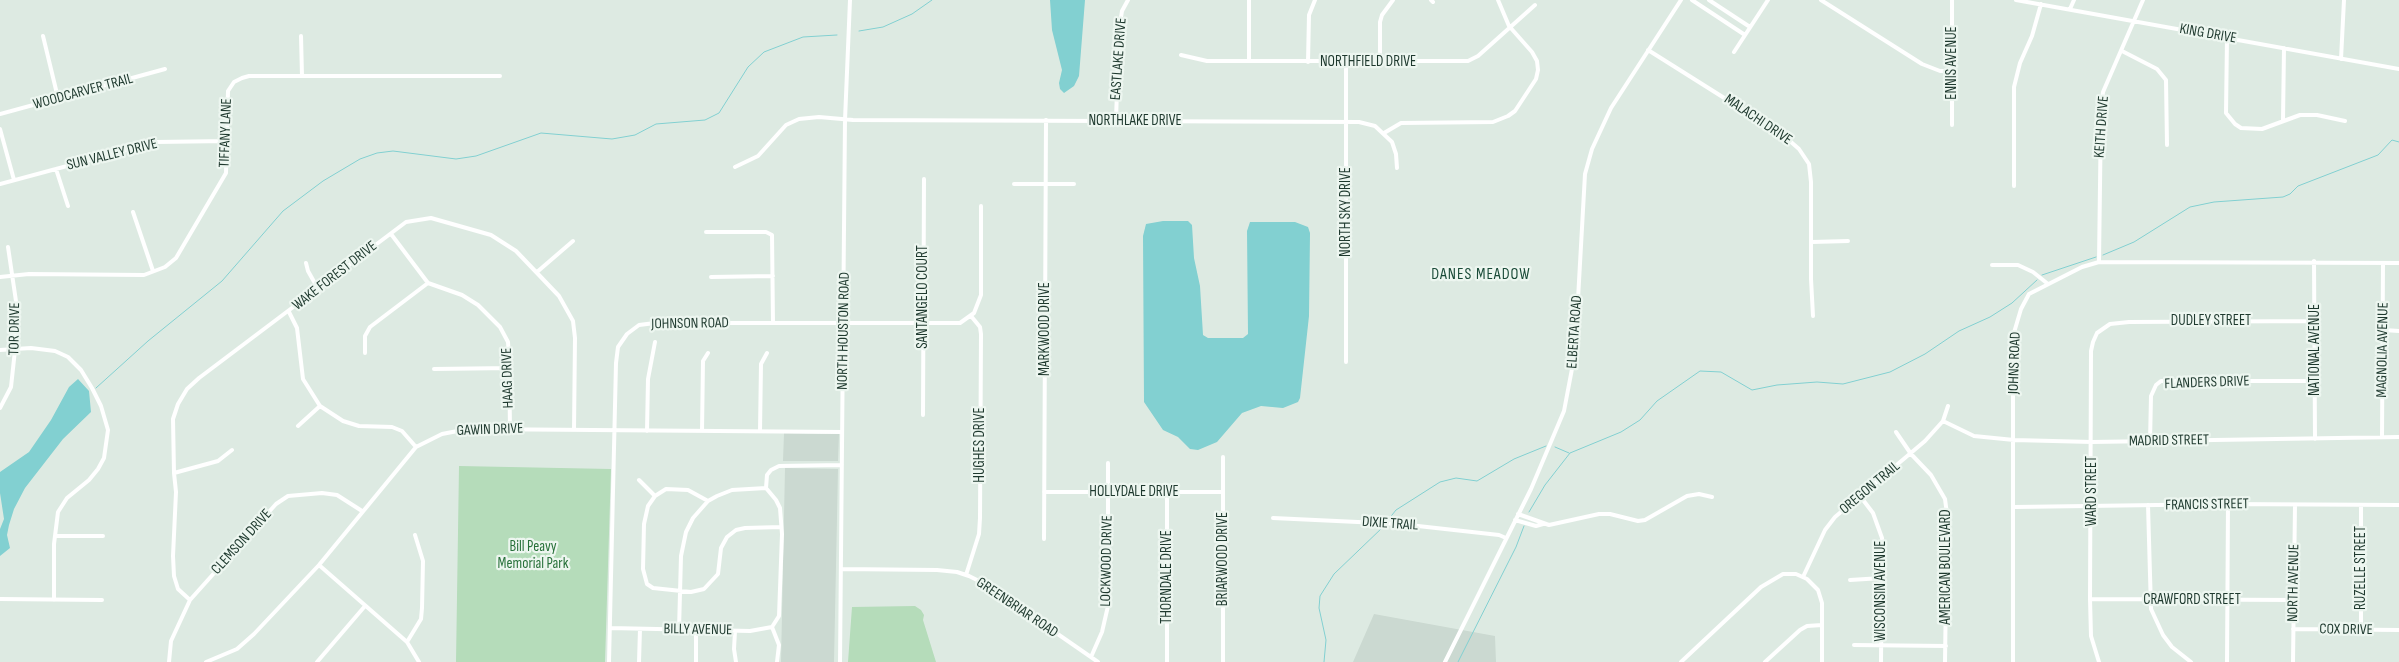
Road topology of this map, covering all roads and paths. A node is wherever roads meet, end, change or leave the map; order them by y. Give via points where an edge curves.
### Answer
1 (850, 0) edge
2 (1128, 0) edge
3 (1249, 0) edge
4 (1315, 0) edge
5 (1393, 0) edge
6 (1498, 0) edge
7 (1681, 0) edge
8 (1692, 0) edge
9 (1708, 0) edge
10 (1768, 0) edge
11 (1821, 0) edge
12 (1952, 0) edge
13 (2016, 0) edge
14 (2074, 0) edge
15 (2143, 0) edge
16 (2344, 0) edge
17 (2041, 4) junction
18 (1535, 5) dead end
19 (2070, 10) junction
20 (2135, 21) junction
21 (1509, 26) junction
22 (1750, 27) junction
23 (1745, 35) junction
24 (43, 36) dead end
25 (301, 36) dead end
26 (2227, 38) junction
27 (2284, 48) junction
28 (1648, 50) junction
29 (2122, 51) junction
30 (1734, 52) dead end
31 (1181, 56) dead end
32 (2342, 59) junction
33 (1249, 61) junction
34 (1308, 62) junction
35 (1346, 62) junction
36 (1380, 62) junction
37 (166, 69) dead end
38 (2399, 69) edge
39 (1952, 71) junction
40 (302, 76) junction
41 (500, 76) dead end
42 (58, 98) junction
43 (0, 114) edge
44 (845, 120) junction
45 (1046, 120) junction
46 (1116, 120) junction
47 (2283, 120) junction
48 (1346, 121) junction
49 (2345, 121) dead end
50 (1952, 126) dead end
51 (0, 129) edge
52 (1384, 133) junction
53 (226, 141) junction
54 (2167, 145) dead end
55 (735, 167) dead end
56 (1397, 168) dead end
57 (56, 169) junction
58 (924, 179) dead end
59 (14, 180) junction
60 (0, 184) edge
61 (1014, 184) dead end
62 (1045, 184) junction
63 (1074, 184) dead end
64 (2014, 186) dead end
65 (68, 206) dead end
66 (982, 206) dead end
67 (133, 212) dead end
68 (706, 232) dead end
69 (391, 234) junction
70 (573, 240) dead end
71 (1848, 241) dead end
72 (1812, 242) junction
73 (8, 246) dead end
74 (2314, 261) junction
75 (2099, 262) junction
76 (306, 263) dead end
77 (2383, 263) junction
78 (2399, 263) edge
79 (1992, 265) dead end
80 (153, 271) junction
81 (537, 272) junction
82 (12, 274) junction
83 (0, 276) edge
84 (773, 276) junction
85 (711, 277) dead end
86 (428, 283) junction
87 (2048, 284) junction
88 (317, 287) junction
89 (289, 312) junction
90 (971, 316) junction
91 (1813, 316) dead end
92 (2316, 321) junction
93 (773, 323) junction
94 (844, 324) junction
95 (923, 324) junction
96 (2107, 326) joint
97 (2384, 330) junction
98 (2399, 331) edge
99 (655, 342) dead end
100 (0, 350) edge
101 (15, 350) junction
102 (365, 353) dead end
103 (708, 353) dead end
104 (766, 353) dead end
105 (1346, 362) dead end
106 (434, 368) dead end
107 (510, 368) junction
108 (2316, 381) junction
109 (320, 406) junction
110 (1948, 406) dead end
111 (0, 408) edge
112 (923, 415) dead end
113 (1942, 421) junction
114 (298, 426) dead end
115 (510, 429) junction
116 (574, 430) junction
117 (647, 430) junction
118 (614, 431) junction
119 (702, 431) junction
120 (760, 431) junction
121 (842, 432) junction
122 (1896, 432) dead end
123 (2382, 437) junction
124 (2399, 437) edge
125 (2315, 439) junction
126 (2014, 440) junction
127 (2092, 442) junction
128 (2150, 442) junction
129 (416, 447) junction
130 (232, 450) dead end
131 (1911, 454) junction
132 (1223, 456) dead end
133 (1108, 463) dead end
134 (842, 465) junction
135 (174, 473) junction
136 (639, 480) dead end
137 (766, 488) junction
138 (1044, 492) junction
139 (1223, 492) junction
140 (1107, 493) junction
141 (1167, 493) junction
142 (655, 496) junction
143 (1860, 496) junction
144 (1712, 497) dead end
145 (708, 501) junction
146 (2228, 504) junction
147 (2148, 505) junction
148 (2295, 505) junction
149 (2399, 505) edge
150 (2092, 506) junction
151 (2361, 506) junction
152 (2015, 507) junction
153 (362, 511) junction
154 (1518, 514) junction
155 (1273, 518) dead end
156 (1515, 520) junction
157 (1543, 524) junction
158 (781, 527) junction
159 (415, 534) dead end
160 (55, 536) junction
161 (103, 536) dead end
162 (1506, 538) junction
163 (1044, 539) dead end
164 (319, 565) junction
165 (840, 569) junction
166 (966, 575) junction
167 (1803, 577) junction
168 (1882, 578) junction
169 (1850, 580) dead end
170 (681, 591) junction
171 (0, 599) edge
172 (2090, 599) junction
173 (54, 600) junction
174 (102, 600) dead end
175 (190, 600) junction
176 (2150, 600) junction
177 (2227, 600) junction
178 (2294, 600) junction
179 (365, 606) junction
180 (1822, 625) junction
181 (772, 627) junction
182 (610, 628) junction
183 (640, 628) junction
184 (2293, 629) junction
185 (679, 630) junction
186 (696, 630) junction
187 (2361, 630) junction
188 (2399, 630) edge
189 (735, 631) junction
190 (407, 642) junction
191 (1854, 645) dead end
192 (1882, 645) junction
193 (1946, 646) junction
194 (1091, 657) junction
195 (169, 662) edge
196 (206, 662) edge
197 (317, 662) edge
198 (419, 662) edge
199 (609, 662) edge
200 (639, 662) edge
201 (696, 662) edge
202 (736, 662) edge
203 (777, 662) edge
204 (840, 662) edge
205 (1098, 662) edge
206 (1167, 662) edge
207 (1223, 662) edge
208 (1445, 662) edge
209 (1681, 662) edge
210 (1764, 662) edge
211 (1822, 662) edge
212 (1881, 662) edge
213 (1946, 662) edge
214 (2014, 662) edge
215 (2099, 662) edge
216 (2190, 662) edge
217 (2227, 662) edge
218 (2293, 662) edge

1 - 44 street, NORTH HOUSTON ROAD
2 - 46 street, EASTLAKE DRIVE via 1122,11 1119,30
3 - 33 street
4 - 34 street via 1309,15
5 - 36 street via 1380,22
6 - 21 street
7 - 28 street, ELBERTA ROAD
8 - 23 street
9 - 22 street
10 - 22 street
11 - 39 street via 1922,64 1940,71
12 - 39 street, ENNIS AVENUE
13 - 17 street, KING DRIVE
14 - 19 street
15 - 20 street, KEITH DRIVE
16 - 32 street
17 - 19 street, KING DRIVE
17 - 64 street via 2014,88
18 - 21 street, NORTHFIELD DRIVE
19 - 20 street, KING DRIVE
20 - 26 street, KING DRIVE
20 - 29 street, KEITH DRIVE
21 - 36 street, NORTHFIELD DRIVE via 1478,56 1468,61
21 - 52 street via 1532,52 1538,70 1532,87 1515,111 1493,122 1402,124
22 - 23 street
23 - 30 street
24 - 42 street
25 - 40 street
26 - 27 street, KING DRIVE
26 - 47 street via 2226,113 2235,124 2251,130
27 - 32 street, KING DRIVE
27 - 47 street
28 - 72 street, MALACHI DRIVE via 1783,135 1799,149 1809,164
28 - 154 street, ELBERTA ROAD via 1611,108 1588,160 1573,372 1558,429
29 - 54 street via 2157,68 2166,80
29 - 75 street, KEITH DRIVE via 2103,92 2101,109
31 - 33 street, NORTHFIELD DRIVE via 1207,61
32 - 38 street, KING DRIVE
33 - 34 street, NORTHFIELD DRIVE
34 - 35 street, NORTHFIELD DRIVE
35 - 36 street, NORTHFIELD DRIVE
35 - 48 street, NORTH SKY DRIVE
37 - 42 street, WOODCARVER TRAIL
39 - 50 street, ENNIS AVENUE
40 - 41 street, TIFFANY LANE
40 - 53 street, TIFFANY LANE via 249,76 234,82 228,90
42 - 43 street, WOODCARVER TRAIL
44 - 45 street, NORTHLAKE DRIVE
44 - 55 street, NORTHLAKE DRIVE via 798,119 786,126 758,156
44 - 94 street, NORTH HOUSTON ROAD
45 - 46 street, NORTHLAKE DRIVE
45 - 62 street, MARKWOOD DRIVE
46 - 48 street, NORTHLAKE DRIVE
47 - 49 street via 2317,115
48 - 52 street, NORTHLAKE DRIVE via 1366,123
48 - 105 street, NORTH SKY DRIVE
51 - 59 street
52 - 56 street via 1394,148
53 - 57 street, SUN VALLEY DRIVE via 156,142
53 - 80 street, TIFFANY LANE via 226,173 212,200 176,258
57 - 59 street, SUN VALLEY DRIVE
57 - 65 street
58 - 95 street, SANTANGELO COURT
59 - 60 street, SUN VALLEY DRIVE
61 - 62 street
62 - 63 street
62 - 138 street, MARKWOOD DRIVE
66 - 90 street via 981,294
67 - 80 street
68 - 84 street via 766,232 772,236
69 - 81 street, WAKE FOREST DRIVE via 406,222 432,218 446,221 500,240
69 - 86 street
69 - 88 street, WAKE FOREST DRIVE
70 - 81 street
71 - 72 street
72 - 91 street, MALACHI DRIVE
73 - 82 street, TOR DRIVE
74 - 75 street, JOHNS ROAD
74 - 77 street, JOHNS ROAD
74 - 92 street, NATIONAL AVENUE
75 - 87 street, JOHNS ROAD
76 - 88 street
77 - 78 street, JOHNS ROAD
77 - 97 street, MAGNOLIA AVENUE
79 - 87 street via 2018,265
80 - 82 street, TIFFANY LANE via 144,275
81 - 116 street, WAKE FOREST DRIVE via 559,296 572,321 575,348
82 - 83 street, TIFFANY LANE
82 - 101 street, TOR DRIVE via 17,308
84 - 85 street
84 - 93 street
86 - 102 street via 370,328 365,336
86 - 107 street, HAAG DRIVE via 462,295 492,317 508,342
87 - 126 street, JOHNS ROAD via 2029,294 2013,336
88 - 89 street, WAKE FOREST DRIVE
89 - 109 street via 297,328 303,379
89 - 135 street, WAKE FOREST DRIVE via 187,389 174,419
90 - 95 street, JOHNSON ROAD via 952,324
90 - 166 street, HUGHES DRIVE via 980,327 981,334 980,518 979,534
92 - 96 street, DUDLEY STREET via 2129,322
92 - 108 street, NATIONAL AVENUE
93 - 94 street, JOHNSON ROAD
93 - 118 street, JOHNSON ROAD via 639,325 618,347
94 - 95 street, JOHNSON ROAD
94 - 121 street, NORTH HOUSTON ROAD
95 - 112 street, SANTANGELO COURT
96 - 127 street, WARD STREET via 2092,342
97 - 98 street
97 - 123 street, MAGNOLIA AVENUE
99 - 117 street via 648,379
100 - 101 street
101 - 111 street, TOR DRIVE via 11,387
101 - 160 street via 32,348 68,357 92,388 108,430 104,458 89,480 66,498 58,512
103 - 119 street via 703,361
104 - 120 street via 762,364
106 - 107 street
107 - 115 street, HAAG DRIVE
108 - 125 street, NATIONAL AVENUE
108 - 128 street, FLANDERS DRIVE via 2161,381 2151,396
109 - 114 street
109 - 129 street via 359,426 402,431
110 - 113 street, OREGON TRAIL
113 - 126 street, MADRID STREET via 1974,436
113 - 131 street, OREGON TRAIL
115 - 116 street, GAWIN DRIVE
115 - 129 street, GAWIN DRIVE via 454,430
116 - 118 street, GAWIN DRIVE
117 - 118 street, GAWIN DRIVE
117 - 119 street, GAWIN DRIVE
118 - 182 street, JOHNSON ROAD
119 - 120 street, GAWIN DRIVE
120 - 121 street, GAWIN DRIVE
121 - 134 street, NORTH HOUSTON ROAD
122 - 131 street, AMERICAN BOULEVARD
123 - 124 street, MADRID STREET
123 - 125 street, MADRID STREET
125 - 128 street, MADRID STREET
126 - 127 street, MADRID STREET
126 - 152 street, JOHNS ROAD
127 - 128 street, MADRID STREET
127 - 150 street, WARD STREET
129 - 153 street, GAWIN DRIVE
130 - 135 street via 218,461
131 - 143 street, OREGON TRAIL
131 - 193 street, AMERICAN BOULEVARD via 1931,475 1945,498 1948,514
132 - 139 street, BRIARWOOD DRIVE
133 - 140 street, LOCKWOOD DRIVE
134 - 137 street via 779,466 767,476
134 - 165 street, NORTH HOUSTON ROAD
135 - 175 street, WAKE FOREST DRIVE via 174,576 178,590
136 - 142 street
137 - 145 street via 732,490
137 - 158 street via 780,508
138 - 140 street, HOLLYDALE DRIVE
138 - 163 street, MARKWOOD DRIVE
139 - 141 street, HOLLYDALE DRIVE
139 - 207 street, BRIARWOOD DRIVE
140 - 141 street, HOLLYDALE DRIVE
140 - 194 street, LOCKWOOD DRIVE via 1108,606 1102,632
141 - 206 street, THORNDALE DRIVE
142 - 145 street via 666,489 688,490
142 - 170 street via 648,506 644,524 643,568 648,584 653,588
143 - 167 street, OREGON TRAIL via 1844,508 1825,530
143 - 168 street, WISCONSIN AVENUE via 1873,513 1882,538
144 - 157 street via 1687,496 1645,520 1599,514
145 - 170 street via 686,532 681,556
146 - 147 street, FRANCIS STREET
146 - 148 street, FRANCIS STREET
146 - 177 street
147 - 150 street, FRANCIS STREET
147 - 176 street
148 - 151 street, FRANCIS STREET
148 - 178 street, NORTH AVENUE
149 - 151 street, FRANCIS STREET
150 - 152 street, FRANCIS STREET
150 - 172 street, WARD STREET
151 - 187 street, RUZELLE STREET
152 - 214 street, JOHNS ROAD
153 - 164 street, GAWIN DRIVE
153 - 175 street, CLEMSON DRIVE via 337,495 288,496 263,517
154 - 156 street, ELBERTA ROAD
154 - 157 street
155 - 162 street, DIXIE TRAIL via 1400,524
156 - 157 street via 1536,526
156 - 162 street, ELBERTA ROAD
158 - 170 street via 736,530 721,548 718,574 712,583 704,590
158 - 181 street via 779,616
159 - 190 street via 423,561 422,608 421,619
160 - 161 street
160 - 173 street
162 - 208 street, ELBERTA ROAD
164 - 179 street
164 - 196 street, GAWIN DRIVE via 243,644 220,658
165 - 166 street, GREENBRIAR ROAD via 942,570
165 - 204 street, NORTH HOUSTON ROAD
166 - 194 street, GREENBRIAR ROAD via 987,585
167 - 180 street via 1818,590
167 - 209 street via 1783,574 1768,582
168 - 169 street
168 - 192 street, WISCONSIN AVENUE
170 - 185 street
171 - 173 street
172 - 176 street, CRAWFORD STREET
172 - 215 street, WARD STREET via 2091,636
173 - 174 street
175 - 195 street, CLEMSON DRIVE via 171,641
176 - 177 street, CRAWFORD STREET
176 - 216 street via 2155,621 2163,635
177 - 178 street, CRAWFORD STREET
177 - 217 street
178 - 184 street, NORTH AVENUE
179 - 190 street
179 - 197 street
180 - 210 street via 1800,630
180 - 211 street
181 - 189 street, BILLY AVENUE
181 - 203 street via 779,645
182 - 183 street, BILLY AVENUE
182 - 199 street, JOHNSON ROAD
183 - 185 street, BILLY AVENUE
183 - 200 street
184 - 187 street, COX DRIVE
184 - 218 street, NORTH AVENUE
185 - 186 street, BILLY AVENUE
186 - 189 street, BILLY AVENUE
186 - 201 street
187 - 188 street, COX DRIVE
189 - 202 street
190 - 198 street
191 - 192 street
192 - 193 street
192 - 212 street, WISCONSIN AVENUE
193 - 213 street, AMERICAN BOULEVARD
194 - 205 street, GREENBRIAR ROAD

